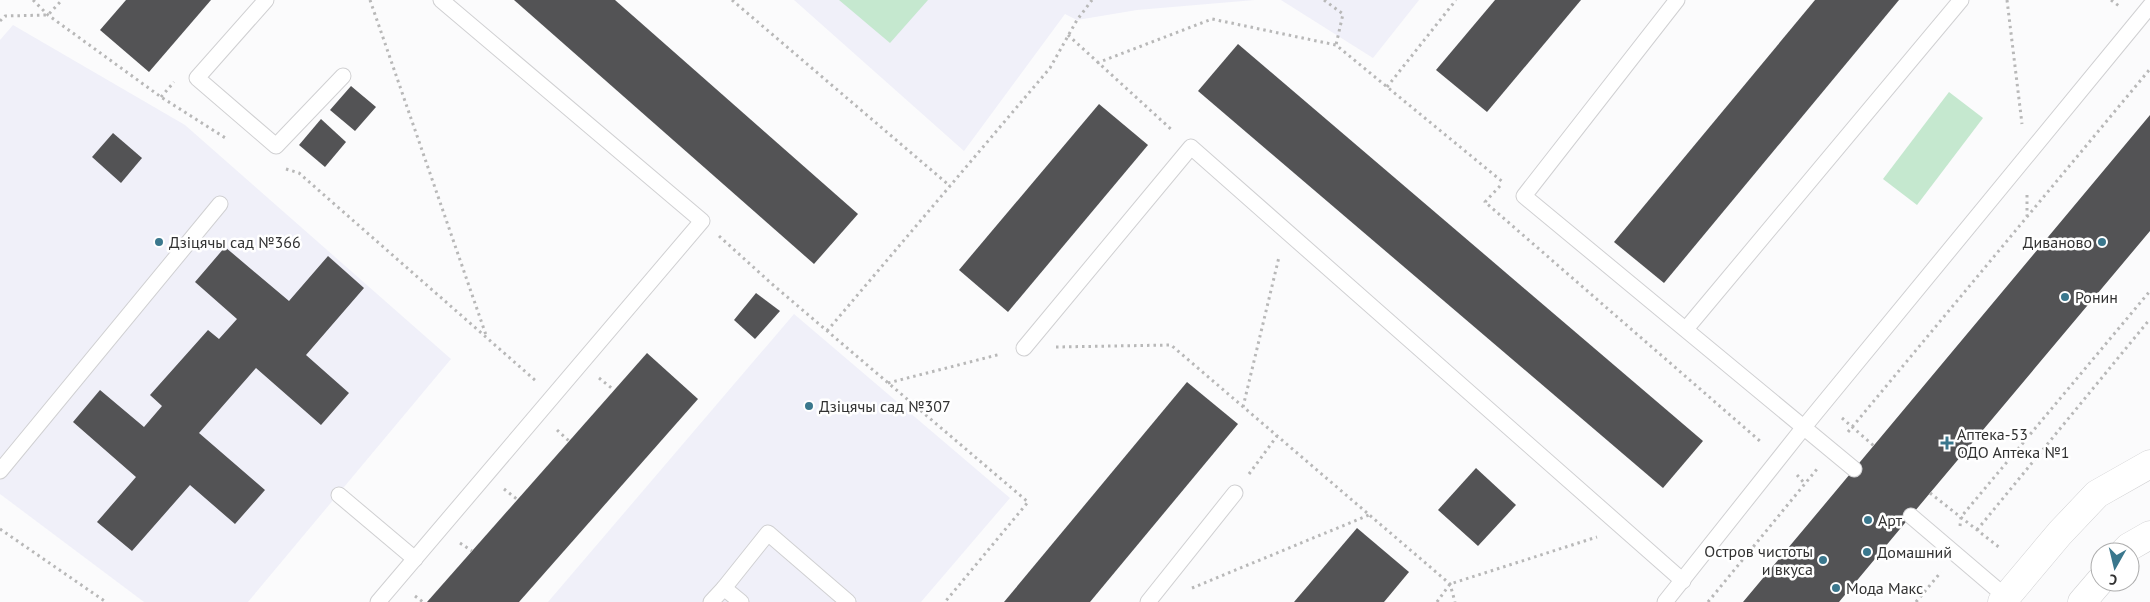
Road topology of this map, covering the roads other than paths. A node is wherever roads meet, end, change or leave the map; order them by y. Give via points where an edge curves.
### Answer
1 (266, 0) edge
2 (441, 0) edge
3 (1677, 0) edge
4 (1961, 0) edge
5 (2150, 6) edge
6 (343, 76) dead end
7 (220, 204) dead end
8 (1686, 329) junction
9 (1024, 348) road end
10 (1804, 427) junction
11 (2150, 464) edge
12 (1854, 469) dead end
13 (0, 471) edge
14 (1235, 493) road end
15 (339, 495) dead end
16 (1911, 516) dead end
17 (2150, 535) edge
18 (2138, 542) edge
19 (415, 559) junction
20 (1683, 581) junction
21 (724, 588) junction
22 (2091, 592) edge
23 (2004, 599) edge
24 (378, 602) edge
25 (711, 602) edge
26 (741, 602) edge
27 (848, 602) edge
28 (1148, 602) edge
29 (1666, 602) edge
30 (2082, 602) edge

1 - 6 lane via 196,78 276,146
2 - 19 lane via 702,221
3 - 8 lane via 1524,196
4 - 8 lane
5 - 10 lane
7 - 13 lane
8 - 10 lane
9 - 20 lane via 1191,147
10 - 12 lane
10 - 20 lane
11 - 23 main road via 2097,494
14 - 28 lane
15 - 19 lane
16 - 23 lane
17 - 18 main road
19 - 24 lane
20 - 29 lane
21 - 25 lane
21 - 26 lane
21 - 27 lane via 768,533
22 - 30 main road

